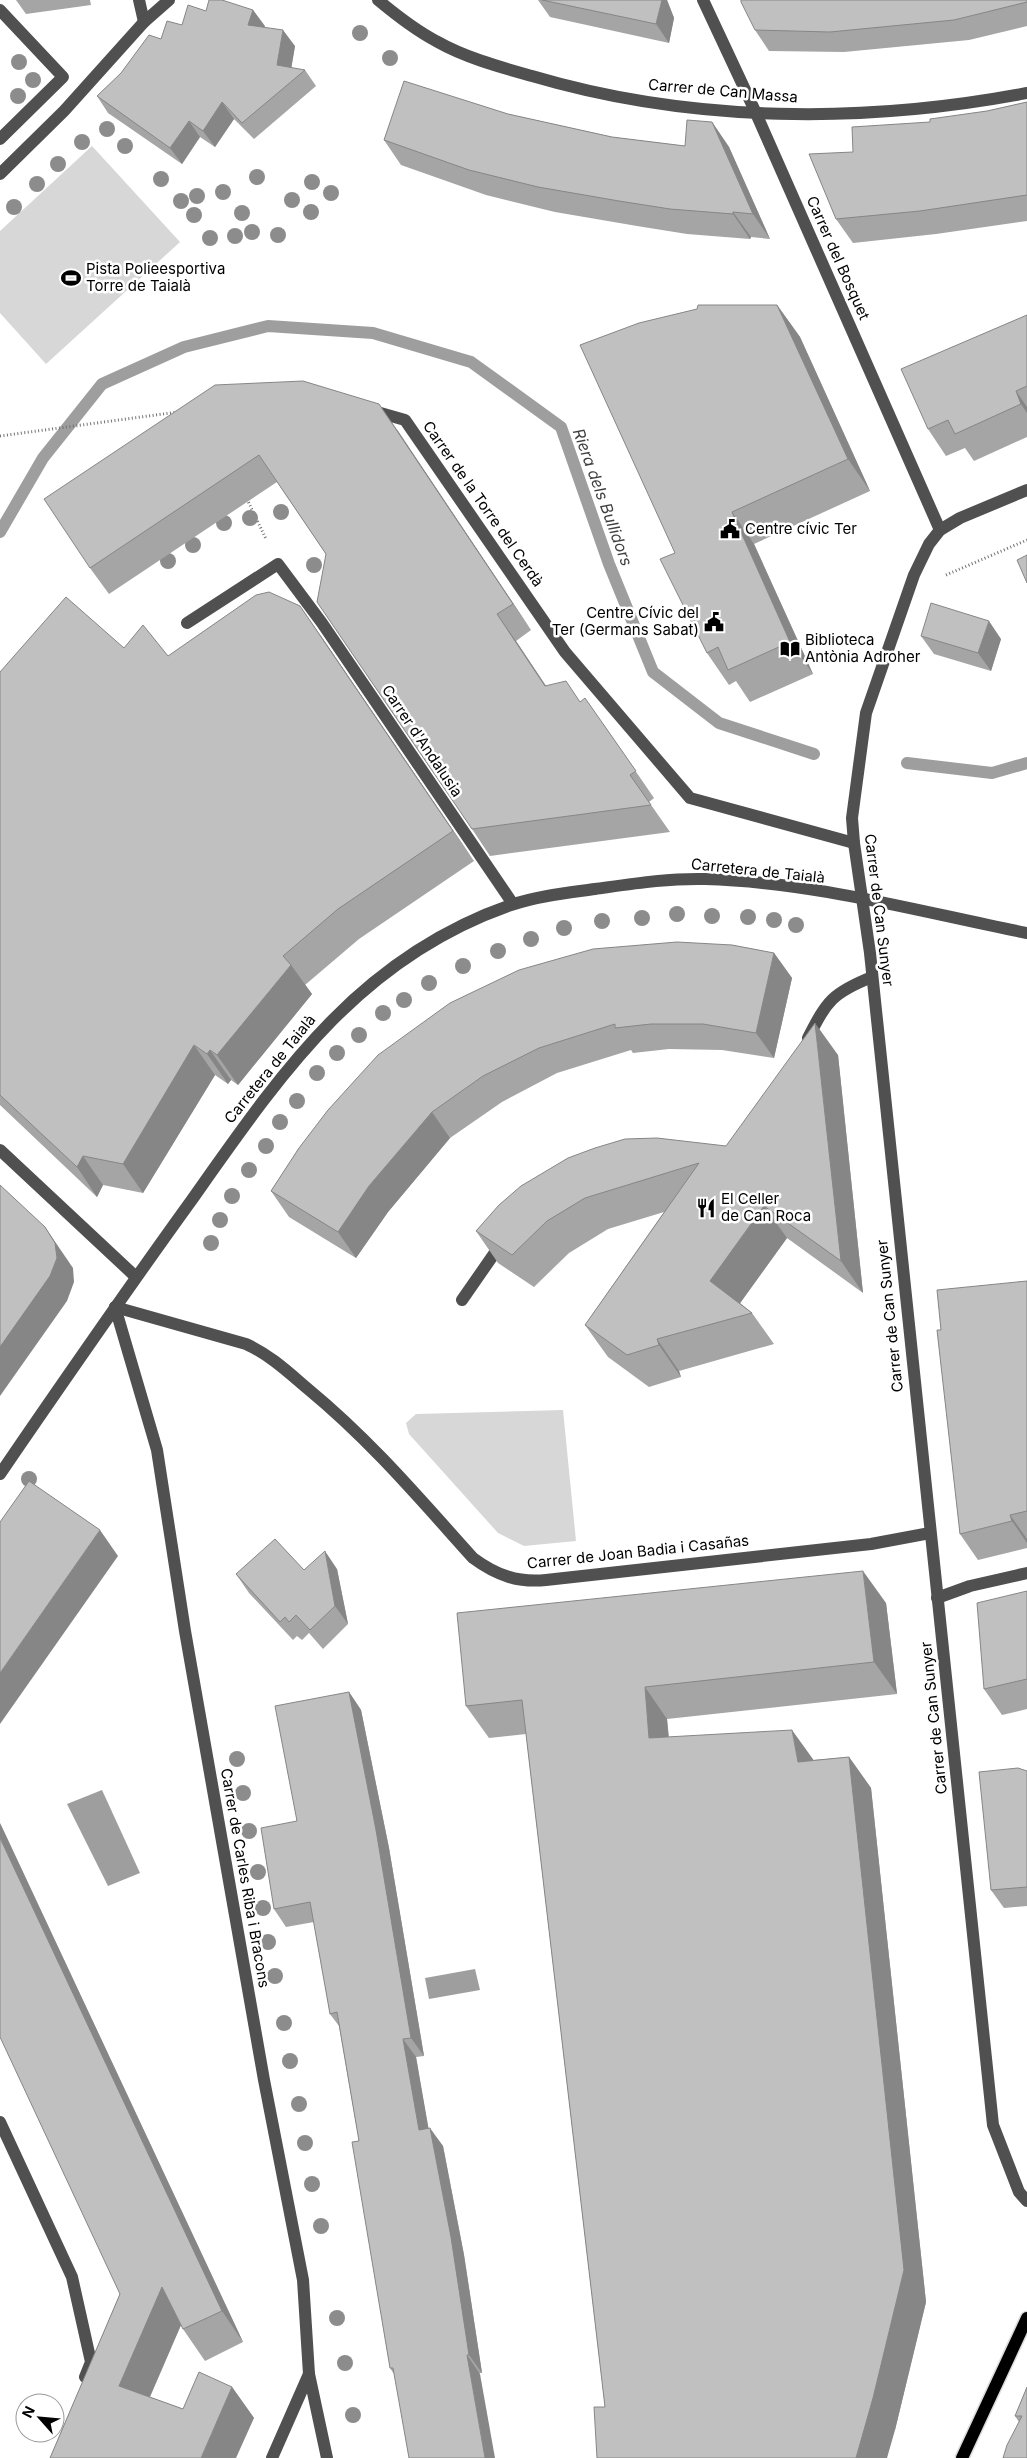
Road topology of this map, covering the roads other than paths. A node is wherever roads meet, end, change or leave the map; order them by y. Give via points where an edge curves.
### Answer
1 (139, 0) edge
2 (169, 0) edge
3 (378, 0) edge
4 (703, 0) edge
5 (0, 10) edge
6 (144, 22) junction
7 (1027, 94) edge
8 (755, 111) junction
9 (0, 139) edge
10 (0, 174) edge
11 (360, 408) edge
12 (1027, 490) edge
13 (940, 530) junction
14 (187, 623) dead end
15 (854, 844) junction
16 (863, 900) junction
17 (513, 904) junction
18 (1027, 933) edge
19 (872, 977) junction
20 (801, 1050) edge
21 (0, 1150) edge
22 (512, 1228) edge
23 (136, 1277) junction
24 (462, 1300) dead end
25 (115, 1308) junction
26 (0, 1474) edge
27 (930, 1533) junction
28 (1027, 1573) edge
29 (937, 1598) junction
30 (0, 2122) edge
31 (1027, 2201) edge
32 (1027, 2318) edge
33 (309, 2374) junction
34 (81, 2388) edge
35 (272, 2458) edge
36 (327, 2458) edge
37 (962, 2458) edge

1 - 6 street
2 - 6 street
3 - 8 street, Carrer de Can Massa via 437,42 514,71 563,85 661,103
4 - 8 street, Carrer del Bosquet
5 - 9 street via 63,77
6 - 10 street via 64,111
7 - 8 street, Carrer de Can Massa via 870,112
8 - 13 street, Carrer del Bosquet
11 - 15 street, Carrer de la Torre del Cerdà via 405,420 565,652 690,798
12 - 13 street, Carrer de Can Sunyer via 960,518
13 - 15 street, Carrer de Can Sunyer via 929,544 920,565 866,713 852,818
14 - 17 street, Carrer d'Andalusia via 278,564
15 - 16 street, Carrer de Can Sunyer
16 - 17 street, Carretera de Taialà via 792,888 680,880 559,894
16 - 18 street, Carretera de Taialà
16 - 19 street, Carrer de Can Sunyer
17 - 23 street, Carretera de Taialà via 442,936 404,959 364,989 322,1028 250,1118
19 - 20 street via 844,988 823,1008
19 - 27 street, Carrer de Can Sunyer
21 - 23 street
22 - 24 street
23 - 25 street, Carretera de Taialà
25 - 26 street, Carretera de Taialà
25 - 27 street, Carrer de Joan Badia i Casañas via 246,1344 265,1353 370,1443 474,1558 489,1570 508,1578 527,1582 546,1580 871,1544
25 - 33 street, Carrer de Carles Riba i Bracons via 157,1450 185,1631 303,2280
27 - 29 street, Carrer de Can Sunyer
28 - 29 street via 970,1586
29 - 31 street, Carrer de Can Sunyer via 993,2126 1019,2192
30 - 34 street via 72,2277 92,2362
32 - 37 main road
33 - 35 street
33 - 36 street, Carrer de Carles Riba i Bracons

